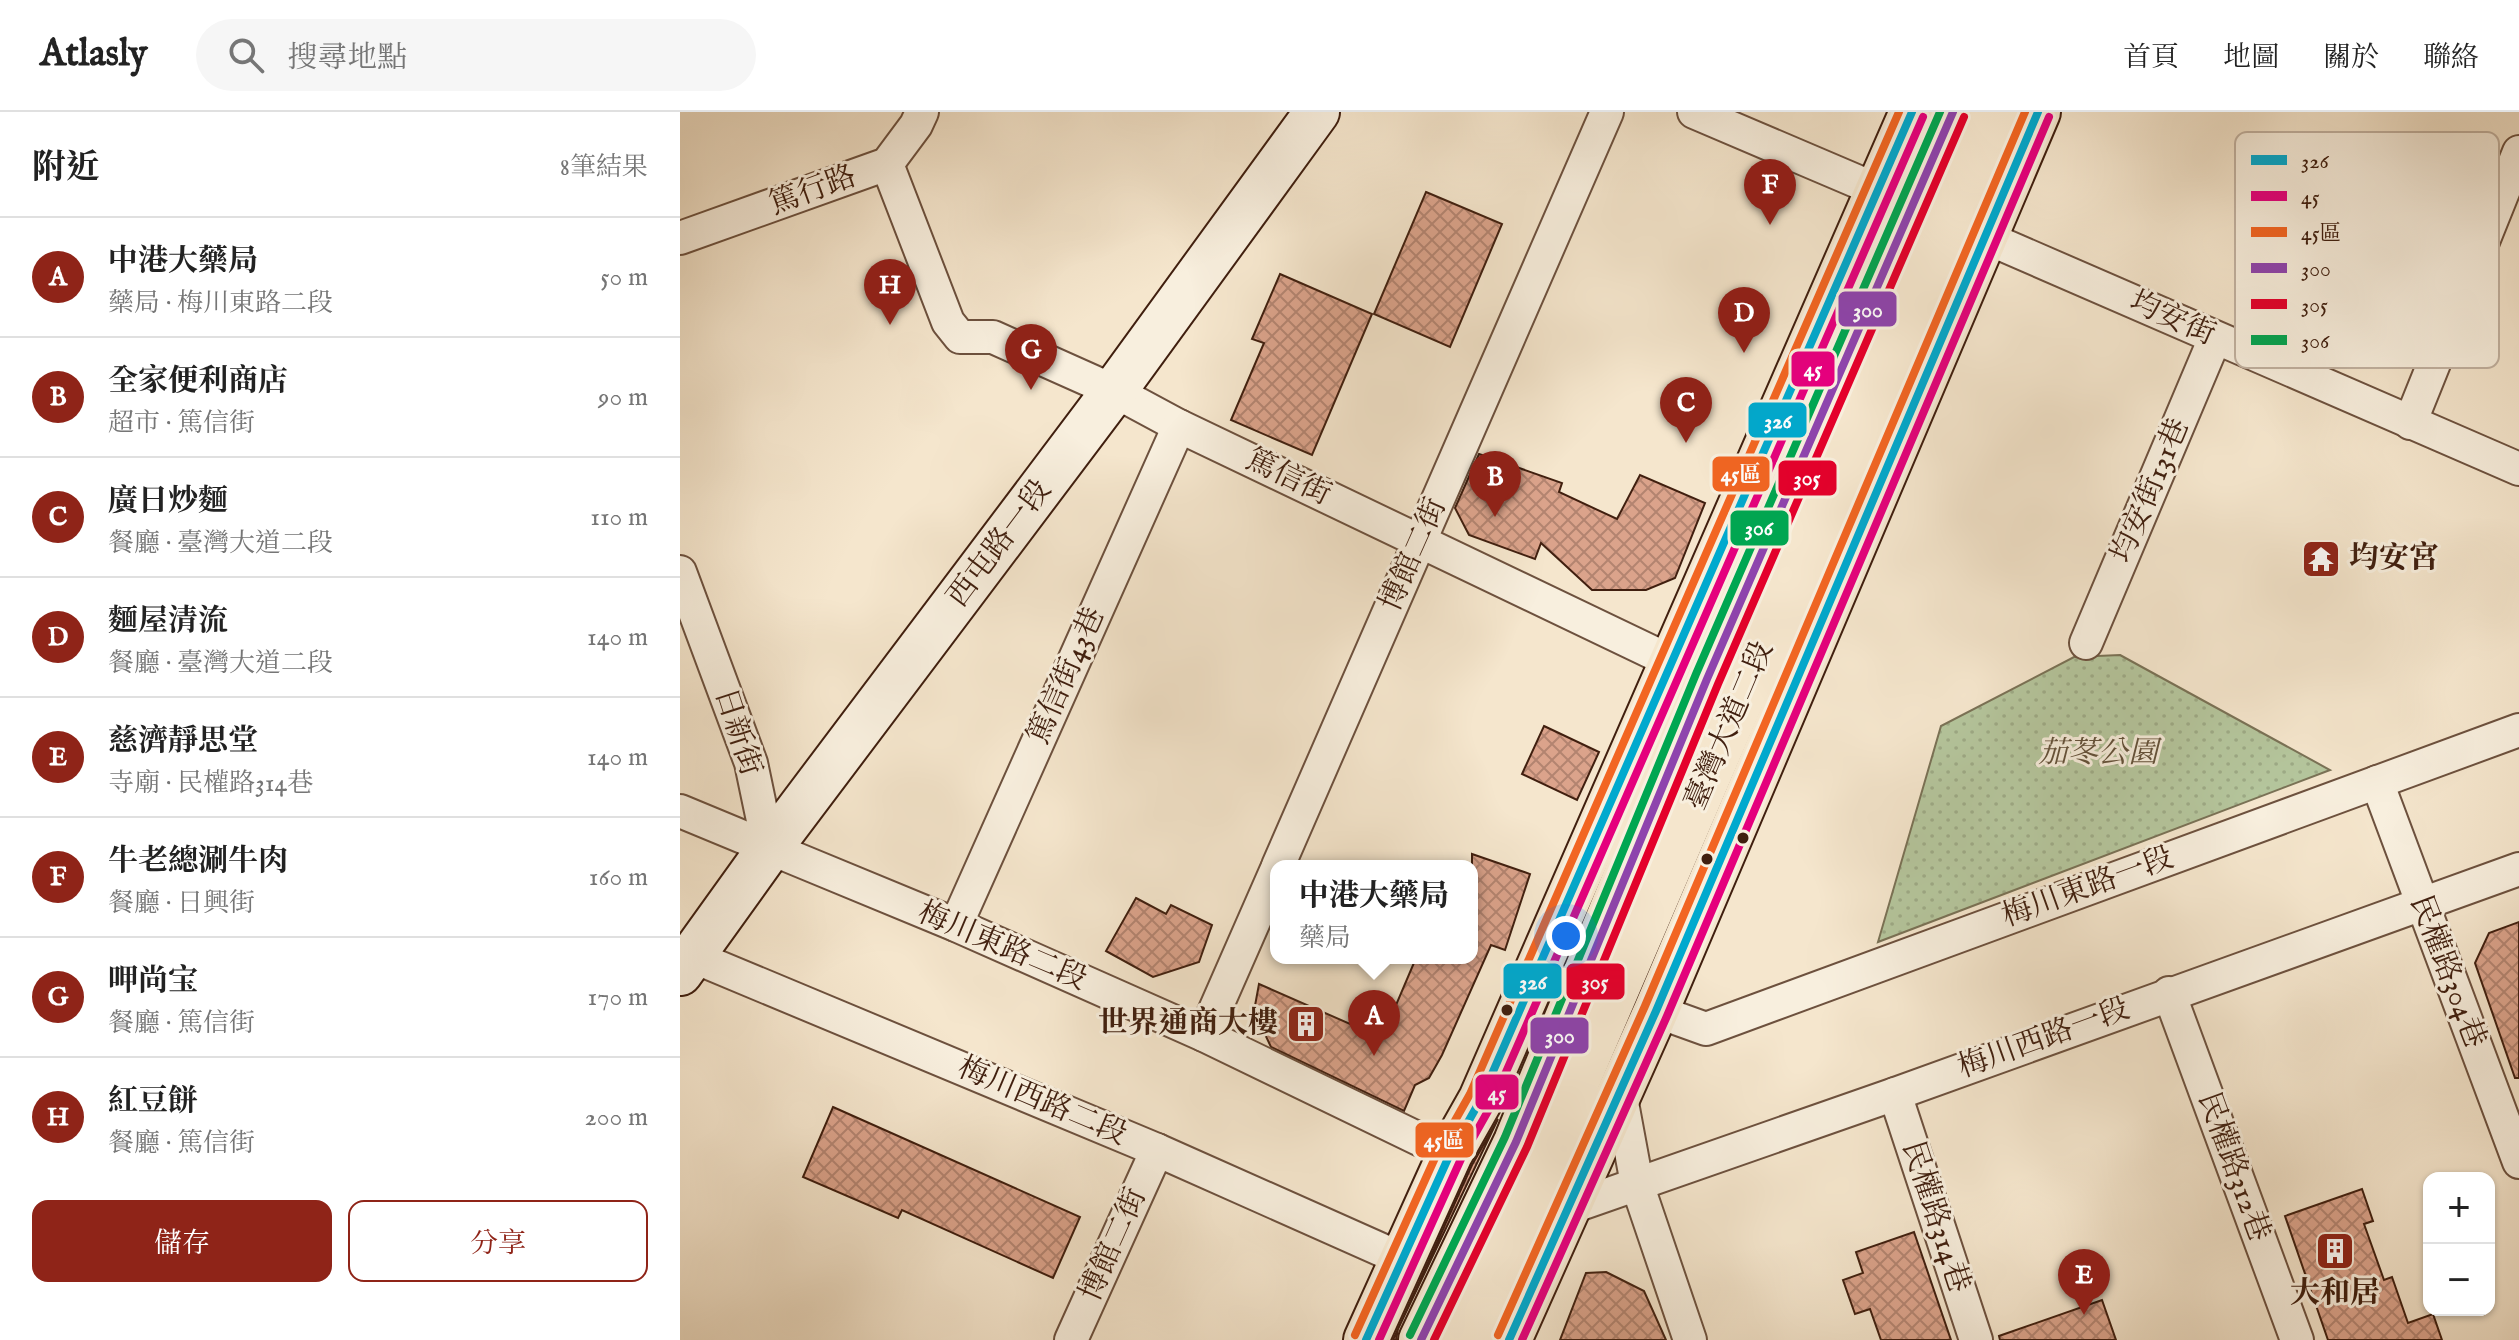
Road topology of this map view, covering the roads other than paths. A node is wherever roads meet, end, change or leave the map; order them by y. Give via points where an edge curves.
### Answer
1 (922, 112) edge
2 (1317, 112) edge
3 (1607, 112) edge
4 (1694, 112) edge
5 (1912, 112) edge
6 (1953, 112) edge
7 (1994, 112) edge
8 (2038, 112) edge
9 (2519, 152) edge
10 (887, 164) junction
11 (2499, 202) edge
12 (1931, 214) junction
13 (680, 238) edge
14 (2215, 338) junction
15 (2235, 347) edge
16 (2284, 368) edge
17 (2432, 368) edge
18 (1114, 391) junction
19 (2410, 423) junction
20 (1179, 426) junction
21 (2519, 469) edge
22 (1420, 541) junction
23 (680, 572) edge
24 (2086, 643) dead end
25 (1707, 679) junction
26 (1783, 715) junction
27 (2519, 730) edge
28 (2377, 782) junction
29 (680, 811) edge
30 (769, 849) junction
31 (1280, 860) edge
32 (2519, 869) edge
33 (1270, 884) edge
34 (2421, 903) junction
35 (956, 925) junction
36 (684, 960) edge
37 (2169, 993) junction
38 (1656, 1011) junction
39 (1204, 1035) junction
40 (1620, 1092) junction
41 (1895, 1094) junction
42 (1157, 1150) junction
43 (1450, 1154) junction
44 (2519, 1162) edge
45 (1637, 1184) junction
46 (1569, 1208) junction
47 (1402, 1259) junction
48 (1071, 1340) edge
49 (1366, 1340) edge
50 (1421, 1340) edge
51 (1466, 1340) edge
52 (1509, 1340) edge
53 (1690, 1340) edge
54 (1976, 1340) edge
55 (2297, 1340) edge

1 - 10 street, 篤行路
2 - 18 street, 西屯路一段
3 - 22 street, 博館二街
4 - 12 street, 均安街
5 - 12 main road, 臺灣大道二段
6 - 12 main road, 臺灣大道二段
7 - 12 main road, 臺灣大道二段
8 - 12 main road, 臺灣大道二段
9 - 11 street
10 - 13 street, 篤行路
10 - 18 street, 篤信街 via 948,322 960,337 993,337
12 - 14 street, 均安街
12 - 25 main road, 臺灣大道二段
12 - 26 main road, 臺灣大道二段
14 - 15 street, 均安街
14 - 24 street, 均安街131巷
16 - 19 street, 均安街
17 - 19 street
18 - 20 street, 篤信街
18 - 30 street, 西屯路一段
19 - 21 street, 均安街
20 - 22 street, 篤信街
20 - 35 street, 篤信街43巷
22 - 25 street, 篤信街
22 - 31 street, 博館二街
23 - 30 street, 日新街 via 751,763
25 - 26 street, 篤信街
25 - 43 main road, 臺灣大道二段
25 - 50 main road, 臺灣大道二段 via 1516,1142
25 - 51 main road, 臺灣大道二段
26 - 38 main road, 臺灣大道二段
27 - 28 street, 梅川東路一段
28 - 34 street, 民權路304巷
28 - 38 street, 梅川東路一段 via 1706,1029
29 - 30 street, 梅川東路二段
30 - 35 street, 梅川東路二段
30 - 36 street, 西屯路一段
32 - 34 street, 梅川西路一段
33 - 39 street, 博館二街
34 - 37 street, 梅川西路一段
34 - 44 street, 民權路304巷
35 - 39 street, 梅川東路二段
36 - 42 street, 梅川西路二段
37 - 41 street, 梅川西路一段
37 - 55 street, 民權路312巷
38 - 40 main road, 臺灣大道二段
39 - 43 street, 梅川東路二段
40 - 45 street
40 - 46 main road, 臺灣大道二段
41 - 45 street, 梅川西路一段
41 - 54 street, 民權路314巷
42 - 47 street, 梅川西路二段
42 - 48 street, 博館二街
43 - 47 main road, 臺灣大道二段
45 - 46 street, 梅川西路一段
45 - 53 street
46 - 52 main road, 臺灣大道二段
47 - 49 main road, 臺灣大道二段

